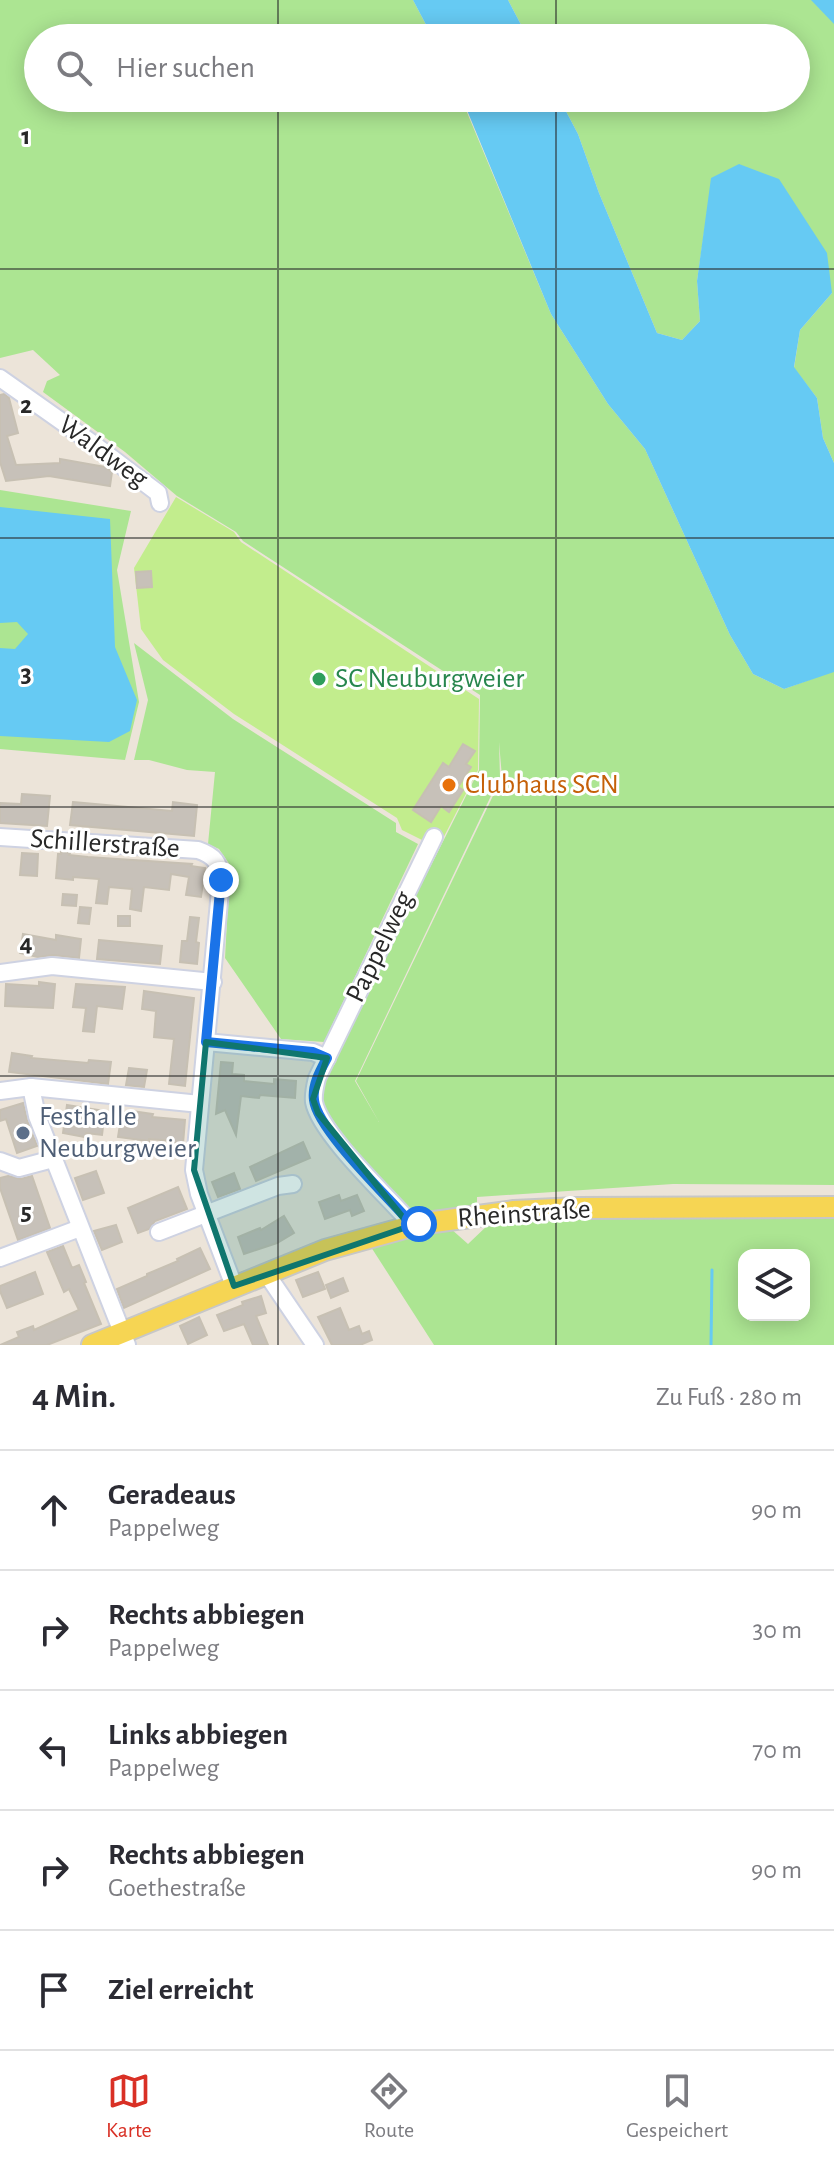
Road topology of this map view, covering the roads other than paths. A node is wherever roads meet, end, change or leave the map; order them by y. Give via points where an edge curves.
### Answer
1 (0, 378) edge
2 (160, 503) dead end
3 (0, 837) edge
4 (434, 837) dead end
5 (0, 973) edge
6 (213, 982) junction
7 (206, 1042) junction
8 (327, 1058) junction
9 (31, 1087) junction
10 (0, 1091) edge
11 (200, 1104) junction
12 (53, 1159) junction
13 (0, 1161) edge
14 (293, 1184) dead end
15 (834, 1207) edge
16 (207, 1215) junction
17 (410, 1226) junction
18 (80, 1228) junction
19 (159, 1232) dead end
20 (0, 1258) edge
21 (266, 1273) junction
22 (234, 1286) junction
23 (125, 1339) edge
24 (92, 1345) edge
25 (315, 1345) edge

1 - 2 street, Waldweg via 158,493
3 - 6 street, Schillerstraße via 209,853 220,865 221,880
4 - 8 street, Pappelweg
5 - 6 street via 52,966
6 - 7 street
7 - 8 street via 313,1052
7 - 11 street
8 - 17 street, Pappelweg via 313,1099 318,1113
9 - 10 street
9 - 11 street
9 - 12 street
11 - 16 street via 194,1170
12 - 13 street via 19,1168
12 - 18 street
14 - 16 street
15 - 17 main road, Rheinstraße via 530,1210
16 - 19 street
16 - 22 street
17 - 21 main road, Rheinstraße
18 - 20 street
18 - 23 street
21 - 22 main road, Rheinstraße
21 - 25 street
22 - 23 main road, Rheinstraße
23 - 24 main road, Rheinstraße

